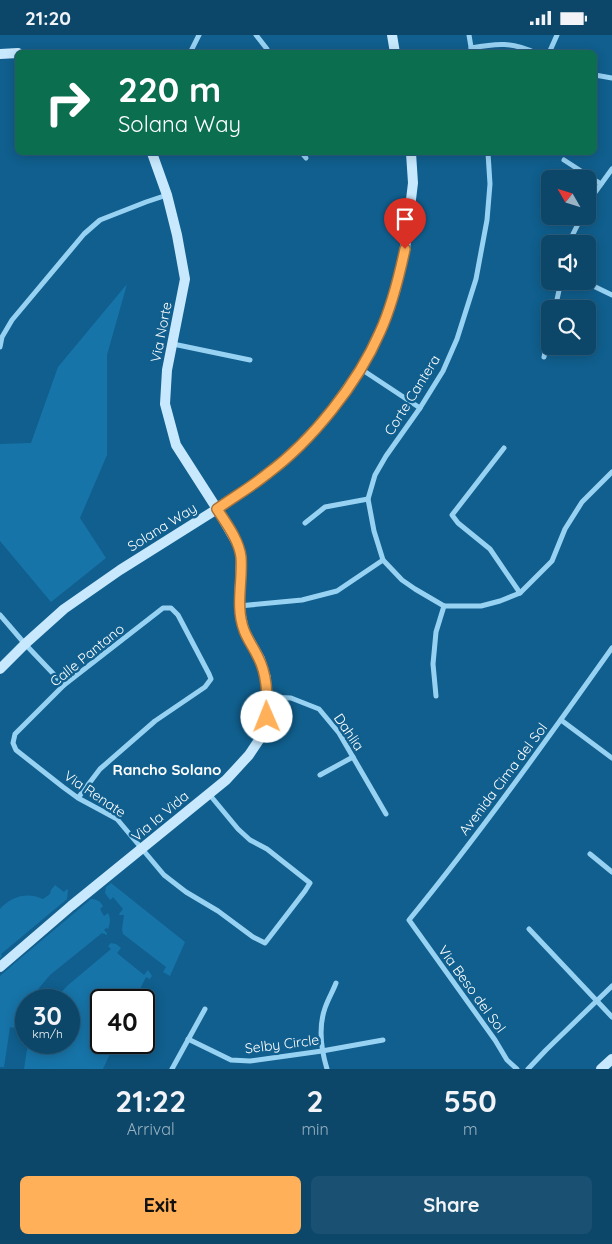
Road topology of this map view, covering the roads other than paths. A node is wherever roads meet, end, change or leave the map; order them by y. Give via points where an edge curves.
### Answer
1 (199, 35) edge
2 (256, 35) edge
3 (392, 35) edge
4 (469, 35) edge
5 (557, 35) edge
6 (192, 50) edge
7 (267, 50) edge
8 (394, 50) edge
9 (471, 50) edge
10 (530, 50) edge
11 (550, 50) edge
12 (15, 53) edge
13 (0, 54) edge
14 (597, 75) edge
15 (612, 78) edge
16 (153, 155) edge
17 (303, 155) edge
18 (411, 155) edge
19 (488, 155) edge
20 (306, 159) dead end
21 (564, 160) dead end
22 (612, 169) edge
23 (602, 184) junction
24 (596, 192) edge
25 (167, 195) junction
26 (596, 287) edge
27 (612, 295) edge
28 (173, 344) junction
29 (0, 347) edge
30 (250, 360) dead end
31 (361, 369) junction
32 (420, 408) junction
33 (504, 448) dead end
34 (612, 472) edge
35 (368, 499) junction
36 (217, 509) junction
37 (305, 523) dead end
38 (383, 560) junction
39 (520, 593) junction
40 (239, 606) junction
41 (444, 606) junction
42 (0, 615) edge
43 (25, 644) junction
44 (612, 648) edge
45 (0, 669) edge
46 (64, 685) junction
47 (436, 696) dead end
48 (267, 697) junction
49 (561, 720) junction
50 (15, 734) joint
51 (353, 757) junction
52 (612, 758) edge
53 (320, 775) dead end
54 (208, 793) junction
55 (78, 798) junction
56 (386, 814) dead end
57 (141, 850) junction
58 (590, 854) dead end
59 (612, 872) edge
60 (408, 921) joint
61 (529, 929) dead end
62 (0, 967) edge
63 (336, 983) dead end
64 (612, 986) edge
65 (596, 1001) junction
66 (205, 1009) dead end
67 (612, 1017) edge
68 (188, 1039) junction
69 (383, 1041) dead end
70 (322, 1051) junction
71 (612, 1059) edge
72 (250, 1061) junction
73 (172, 1069) edge
74 (250, 1069) edge
75 (327, 1069) edge
76 (517, 1069) edge
77 (528, 1069) edge
78 (601, 1069) edge

1 - 6 street
2 - 7 street
3 - 8 street
4 - 9 street
5 - 11 street
9 - 10 street via 508,44
12 - 13 street
14 - 15 street
16 - 25 street, Via Norte
17 - 20 street
18 - 31 street, Solana Way via 413,183 405,249 395,292
19 - 32 street, Corte Cantera via 487,220 476,279 457,339 443,371
21 - 23 street
22 - 23 street
23 - 24 street
25 - 28 street, Via Norte via 185,279
25 - 29 street via 100,220 84,234 12,320
26 - 27 street
28 - 30 street
28 - 36 street, Via Norte via 167,370 165,404 176,445
31 - 32 street
31 - 36 street, Solana Way via 326,418 296,450
32 - 35 street, Corte Cantera via 375,475
33 - 39 street via 452,515 490,549
34 - 39 street via 582,502 565,529 552,561
35 - 37 street via 325,507
35 - 38 street, Corte Cantera
36 - 40 street, Via la Vida via 238,545 241,557
36 - 43 street, Solana Way via 64,609
38 - 40 street via 337,591 302,599
38 - 41 street, Corte Cantera via 402,580
39 - 41 street via 480,606
40 - 48 street, Via la Vida via 244,630 266,678
41 - 47 street via 436,632 433,664
42 - 43 street
43 - 45 street, Solana Way
43 - 46 street
44 - 49 street, Avenida Cima del Sol
46 - 50 street, Calle Pantano
46 - 55 street, Calle Pantano via 163,608 171,608 178,615 211,679 205,687 155,721 100,769
48 - 51 street, Dahlia via 291,698 319,709
48 - 54 street, Via la Vida via 267,717 261,737 244,761
49 - 52 street
49 - 60 street, Avenida Cima del Sol
50 - 55 street, Via Renate via 13,743 16,749
51 - 53 street
51 - 56 street, Dahlia
54 - 57 street, Via la Vida
54 - 57 street, Via Renate via 250,840 267,849 310,883 265,943 186,893
55 - 57 street, Via Renate via 117,819
57 - 62 street, Via la Vida
58 - 59 street
60 - 76 street, Via Beso del Sol via 507,1060
61 - 65 street
63 - 70 street via 320,1030
64 - 65 street
65 - 67 street
65 - 77 street
66 - 68 street
68 - 72 street, Selby Circle via 231,1060
68 - 73 street
69 - 70 street, Selby Circle
70 - 72 street, Selby Circle
70 - 75 street
71 - 78 street
72 - 74 street

